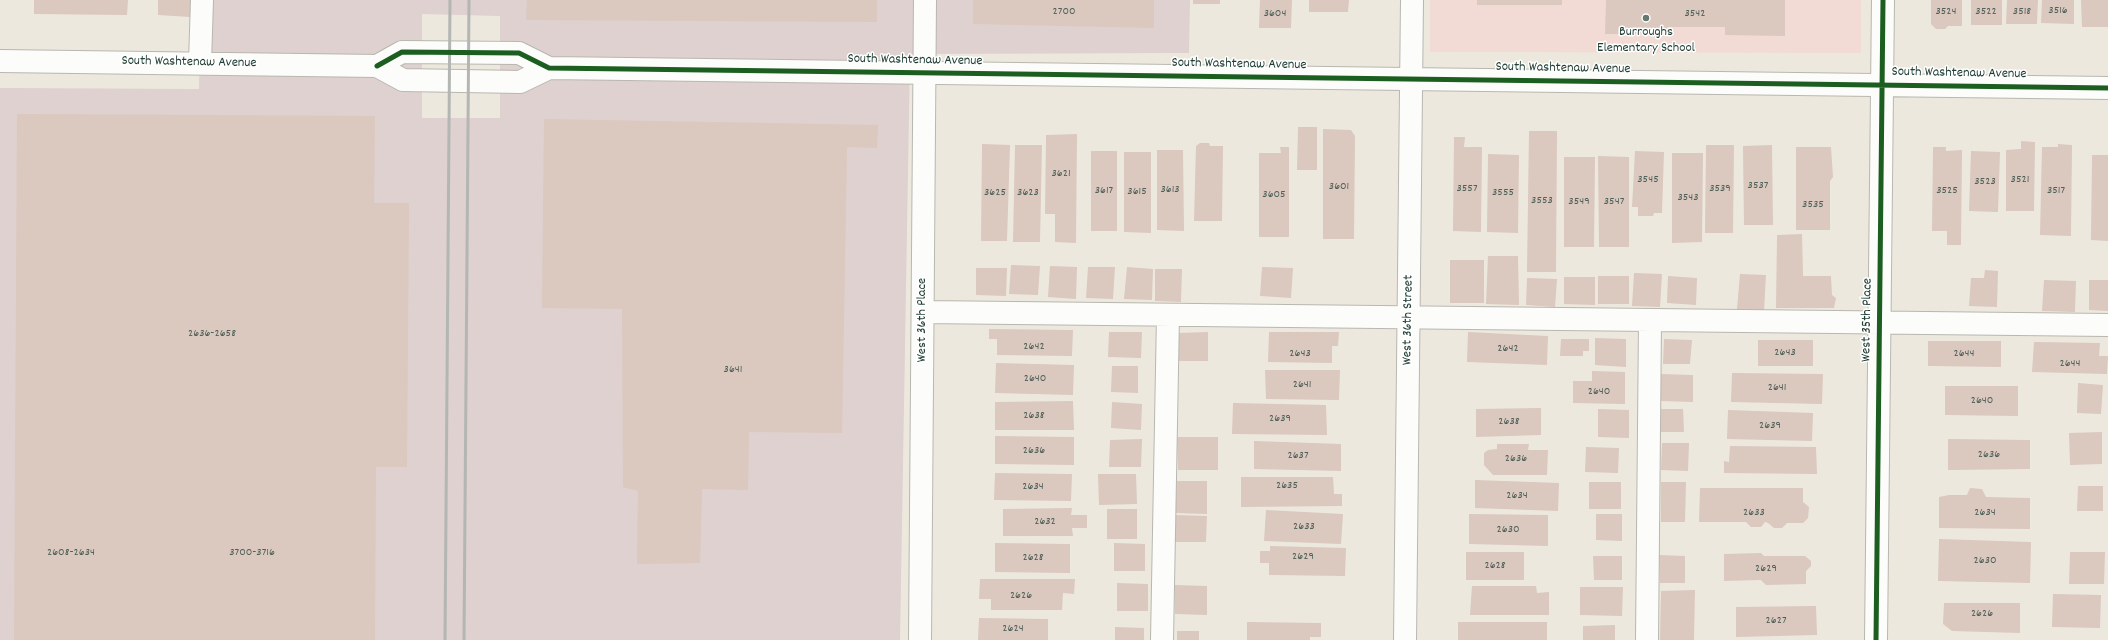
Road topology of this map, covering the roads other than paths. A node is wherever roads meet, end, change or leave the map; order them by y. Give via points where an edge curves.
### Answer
1 (202, 0) edge
2 (925, 0) edge
3 (1412, 0) edge
4 (1883, 0) edge
5 (0, 61) edge
6 (200, 63) junction
7 (377, 66) junction
8 (549, 68) junction
9 (925, 73) junction
10 (1412, 79) junction
11 (1882, 85) junction
12 (2108, 88) edge
13 (923, 312) junction
14 (1168, 315) junction
15 (1409, 318) junction
16 (1650, 321) junction
17 (1880, 322) junction
18 (2108, 325) edge
19 (920, 640) edge
20 (1162, 640) edge
21 (1405, 640) edge
22 (1647, 640) edge
23 (1876, 640) edge

1 - 6 street
2 - 9 street, West 36th Place
3 - 10 street, West 36th Street
4 - 11 street, West 35th Place
5 - 6 street, South Washtenaw Avenue
6 - 7 street, South Washtenaw Avenue
7 - 8 street, South Washtenaw Avenue via 403,80 520,82
7 - 8 street, South Washtenaw Avenue via 402,52 519,53
8 - 9 street, South Washtenaw Avenue
9 - 10 street, South Washtenaw Avenue
9 - 13 street, West 36th Place
10 - 11 street, South Washtenaw Avenue
10 - 15 street, West 36th Street
11 - 12 street, South Washtenaw Avenue
11 - 17 street, West 35th Place
13 - 14 street
13 - 19 street, West 36th Place
14 - 15 street
14 - 20 street
15 - 16 street
15 - 21 street, West 36th Street
16 - 17 street
16 - 22 street
17 - 18 street
17 - 23 street, West 35th Place

